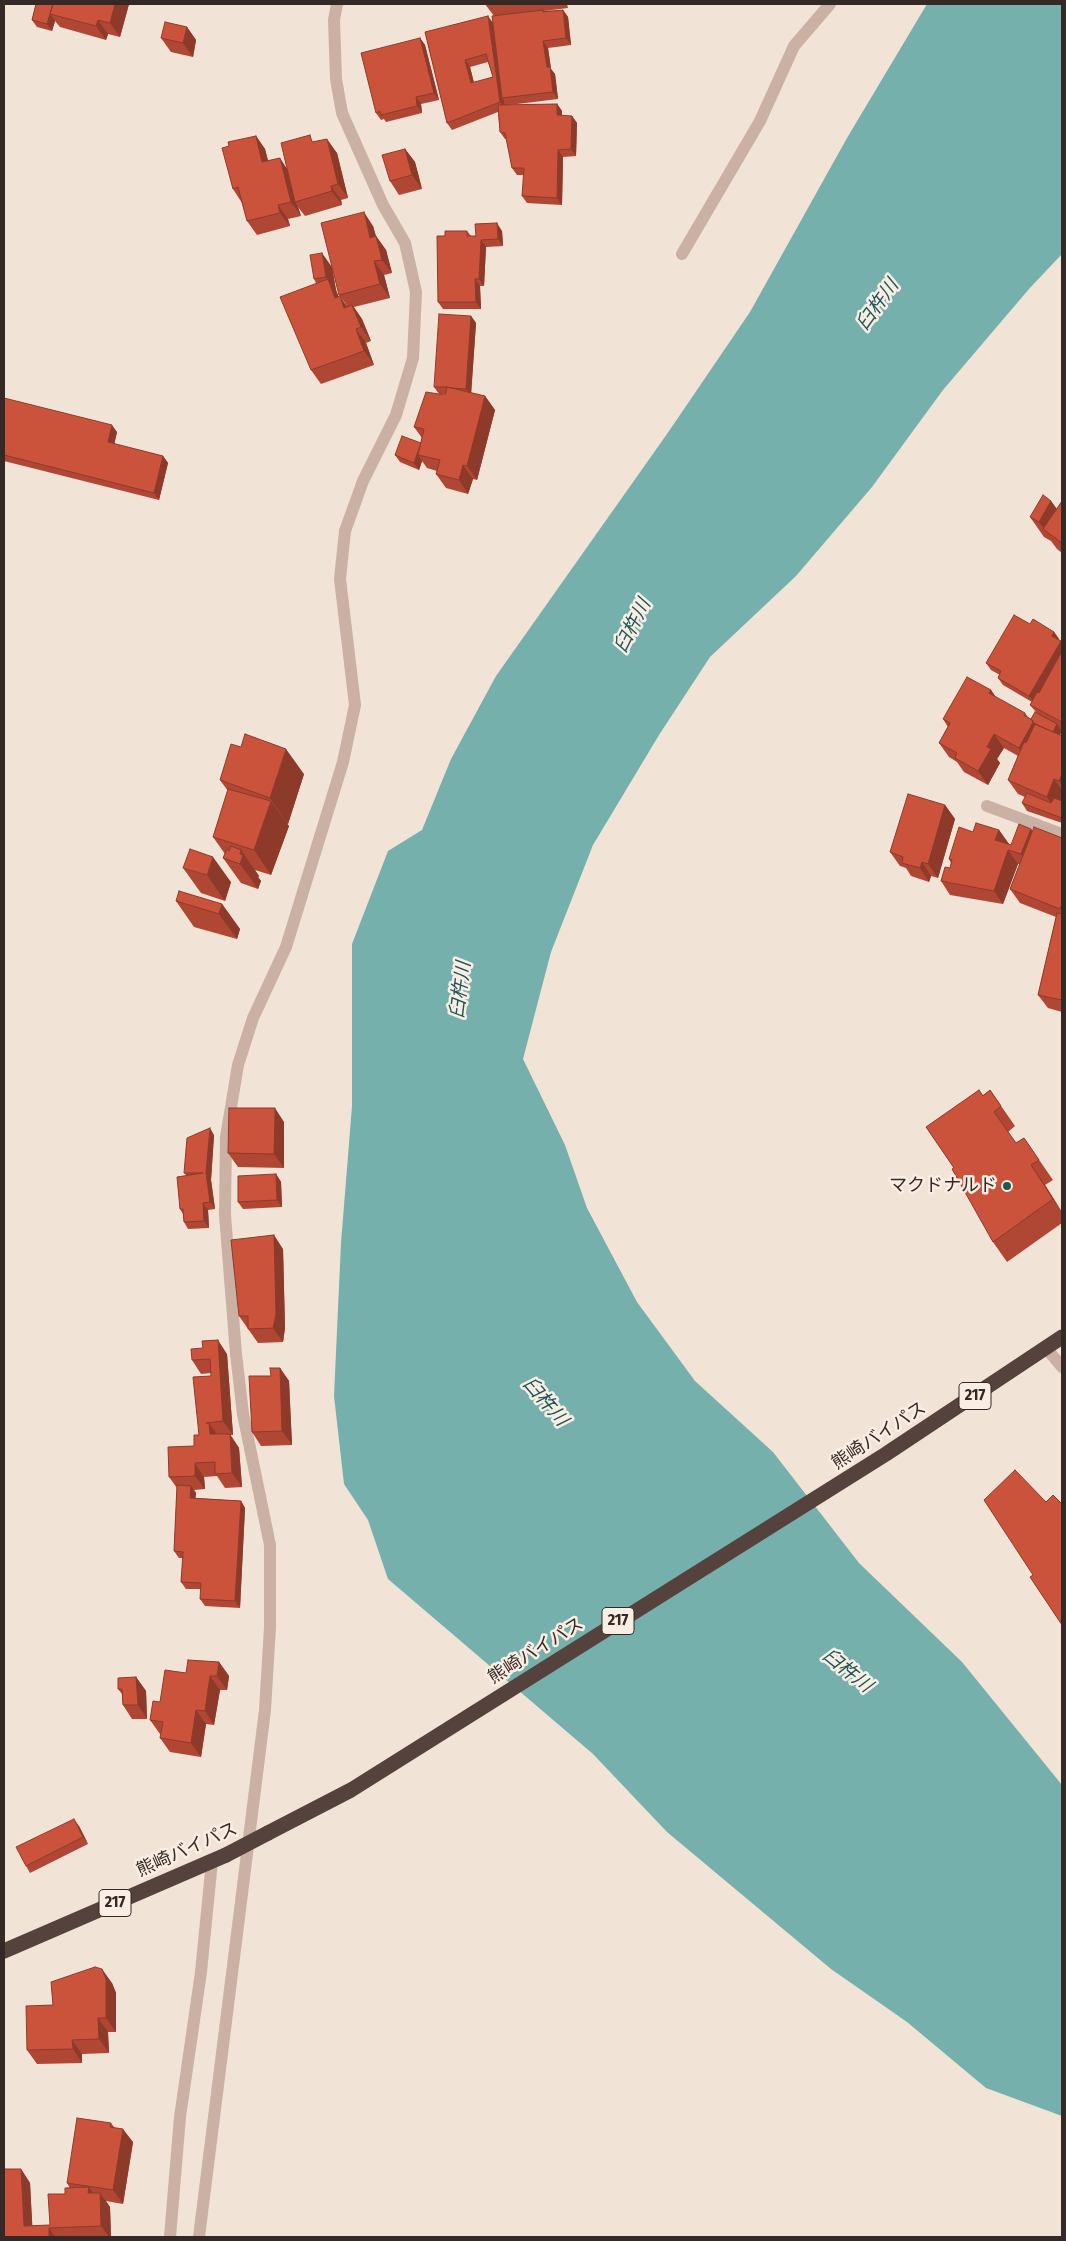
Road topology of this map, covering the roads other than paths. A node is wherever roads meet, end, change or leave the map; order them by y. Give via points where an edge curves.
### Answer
1 (337, 4) edge
2 (830, 4) edge
3 (682, 254) dead end
4 (987, 806) dead end
5 (1062, 834) edge
6 (1062, 1337) edge
7 (1046, 1348) junction
8 (1062, 1367) edge
9 (219, 1858) junction
10 (4, 1951) edge
11 (170, 2237) edge
12 (200, 2237) edge

1 - 12 street via 334,20 336,79 342,113 383,205 404,243 416,292 413,358 396,415 363,481 345,531 340,579 355,705 343,762 286,947 253,1018 238,1065 226,1137 225,1215 236,1354 243,1414 270,1545 270,1627 265,1710
2 - 3 street via 794,46 760,121
4 - 5 street
6 - 7 highway, 熊崎バイパス / 217
7 - 8 street
7 - 9 highway, 熊崎バイパス / 217, bridge via 886,1454 352,1790
9 - 10 highway, 熊崎バイパス / 217
9 - 11 street via 180,2117

